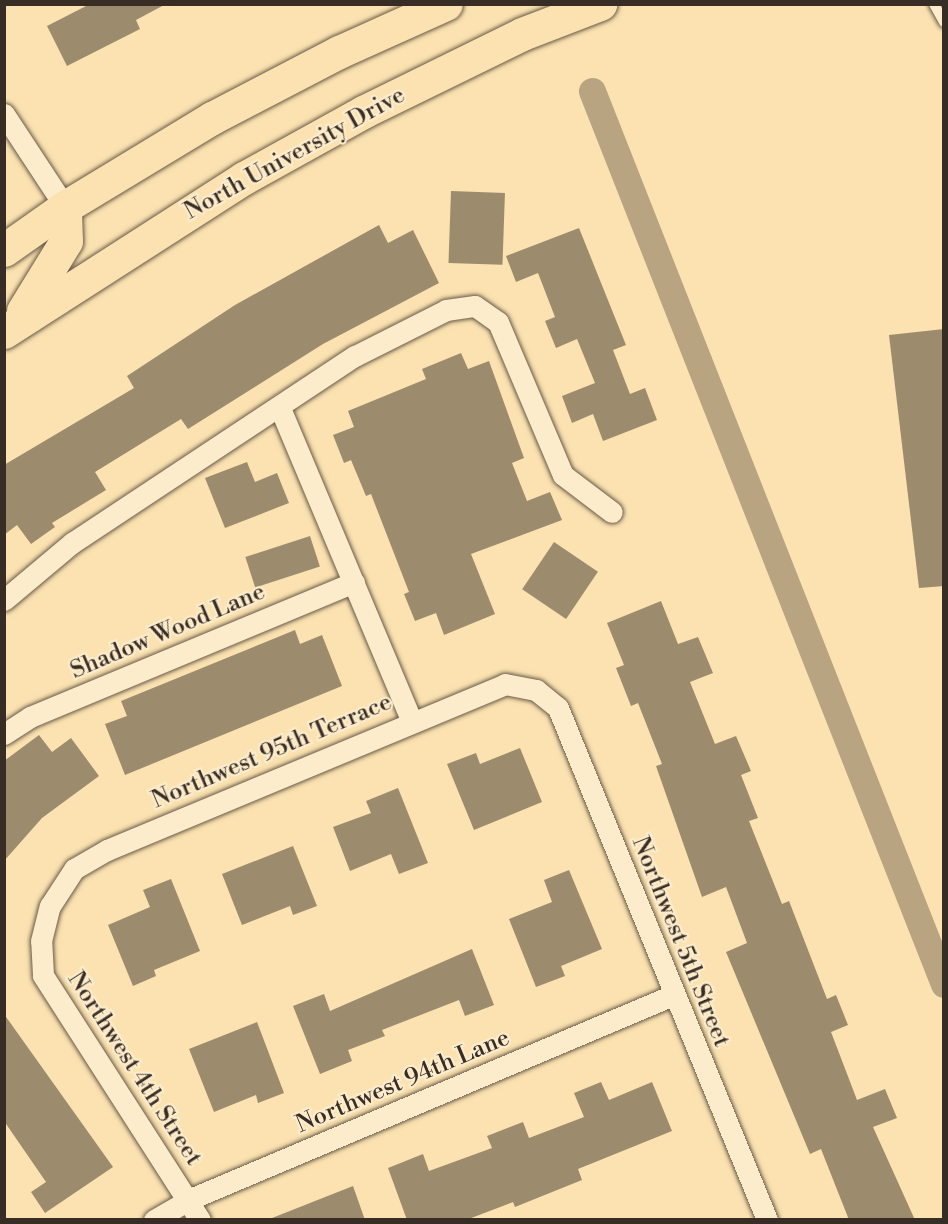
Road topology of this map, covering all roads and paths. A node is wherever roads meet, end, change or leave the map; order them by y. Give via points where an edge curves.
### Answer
1 (446, 4) edge
2 (600, 4) edge
3 (934, 4) edge
4 (944, 22) edge
5 (4, 114) edge
6 (65, 207) junction
7 (4, 250) edge
8 (6, 330) edge
9 (280, 408) junction
10 (612, 512) dead end
11 (354, 582) junction
12 (4, 600) edge
13 (536, 690) joint
14 (411, 720) junction
15 (4, 734) edge
16 (50, 906) joint
17 (673, 996) junction
18 (188, 1200) junction
19 (154, 1220) edge
20 (200, 1220) edge
21 (767, 1220) edge

1 - 6 main road via 339,52 212,118
2 - 8 main road, North University Drive via 522,34 363,112 244,178
3 - 4 lane
5 - 6 street
6 - 7 main road
6 - 8 main road via 66,241 41,289
9 - 10 street via 355,356 446,310 475,306 498,322 563,475
9 - 11 street
9 - 12 street via 72,543
11 - 14 street
11 - 15 street, Shadow Wood Lane via 30,717
13 - 14 street, Northwest 95th Terrace via 505,684
13 - 17 street, Northwest 5th Street via 558,708
14 - 16 street, Northwest 95th Terrace via 107,850 74,869
16 - 18 street, Northwest 4th Street via 41,941 43,975
17 - 18 street, Northwest 94th Lane
17 - 21 street, Northwest 5th Street
18 - 19 street, Northwest 94th Lane
18 - 20 street, Northwest 4th Street

